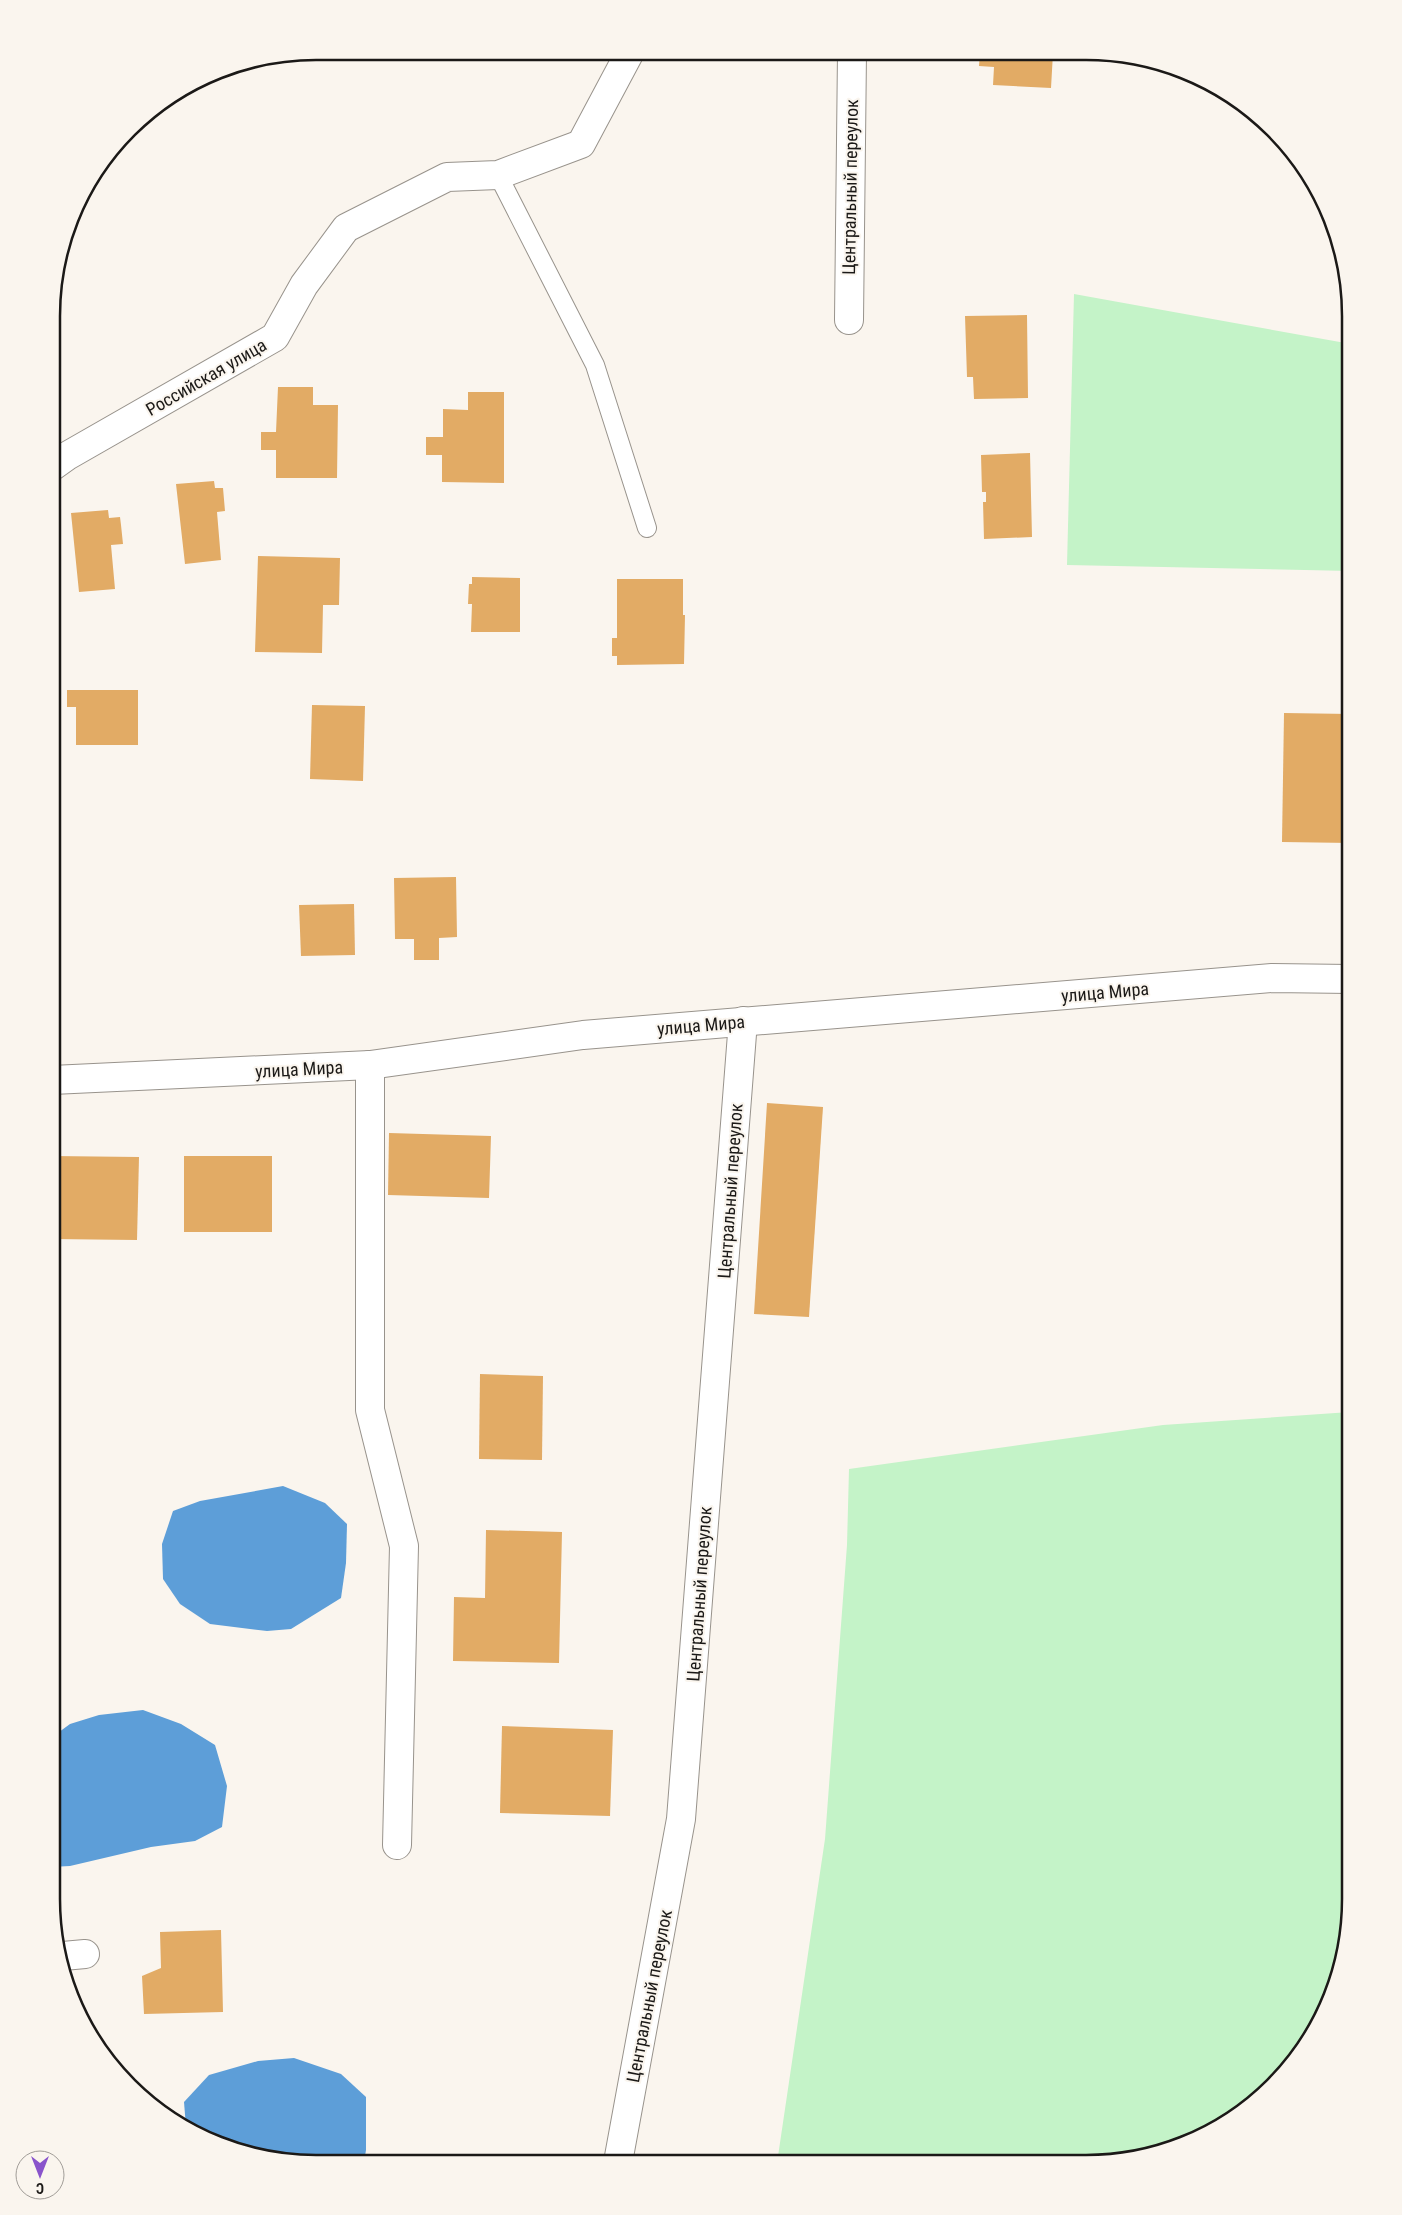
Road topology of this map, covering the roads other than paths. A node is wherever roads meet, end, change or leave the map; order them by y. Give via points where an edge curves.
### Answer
1 (626, 60) edge
2 (852, 60) edge
3 (498, 175) junction
4 (849, 320) dead end
5 (60, 461) edge
6 (647, 528) dead end
7 (1342, 979) edge
8 (743, 1021) junction
9 (370, 1065) junction
10 (60, 1080) edge
11 (397, 1845) dead end
12 (619, 2155) edge

1 - 3 street, Российская улица via 581,144
2 - 4 street, Центральный переулок
3 - 5 street, Российская улица via 447,177 346,228 304,285 275,337
3 - 6 lane via 595,365
7 - 8 street, улица Мира via 1272,978
8 - 9 street, улица Мира via 583,1035
8 - 12 street, Центральный переулок via 681,1819
9 - 10 street, улица Мира
9 - 11 street via 370,1410 404,1546

